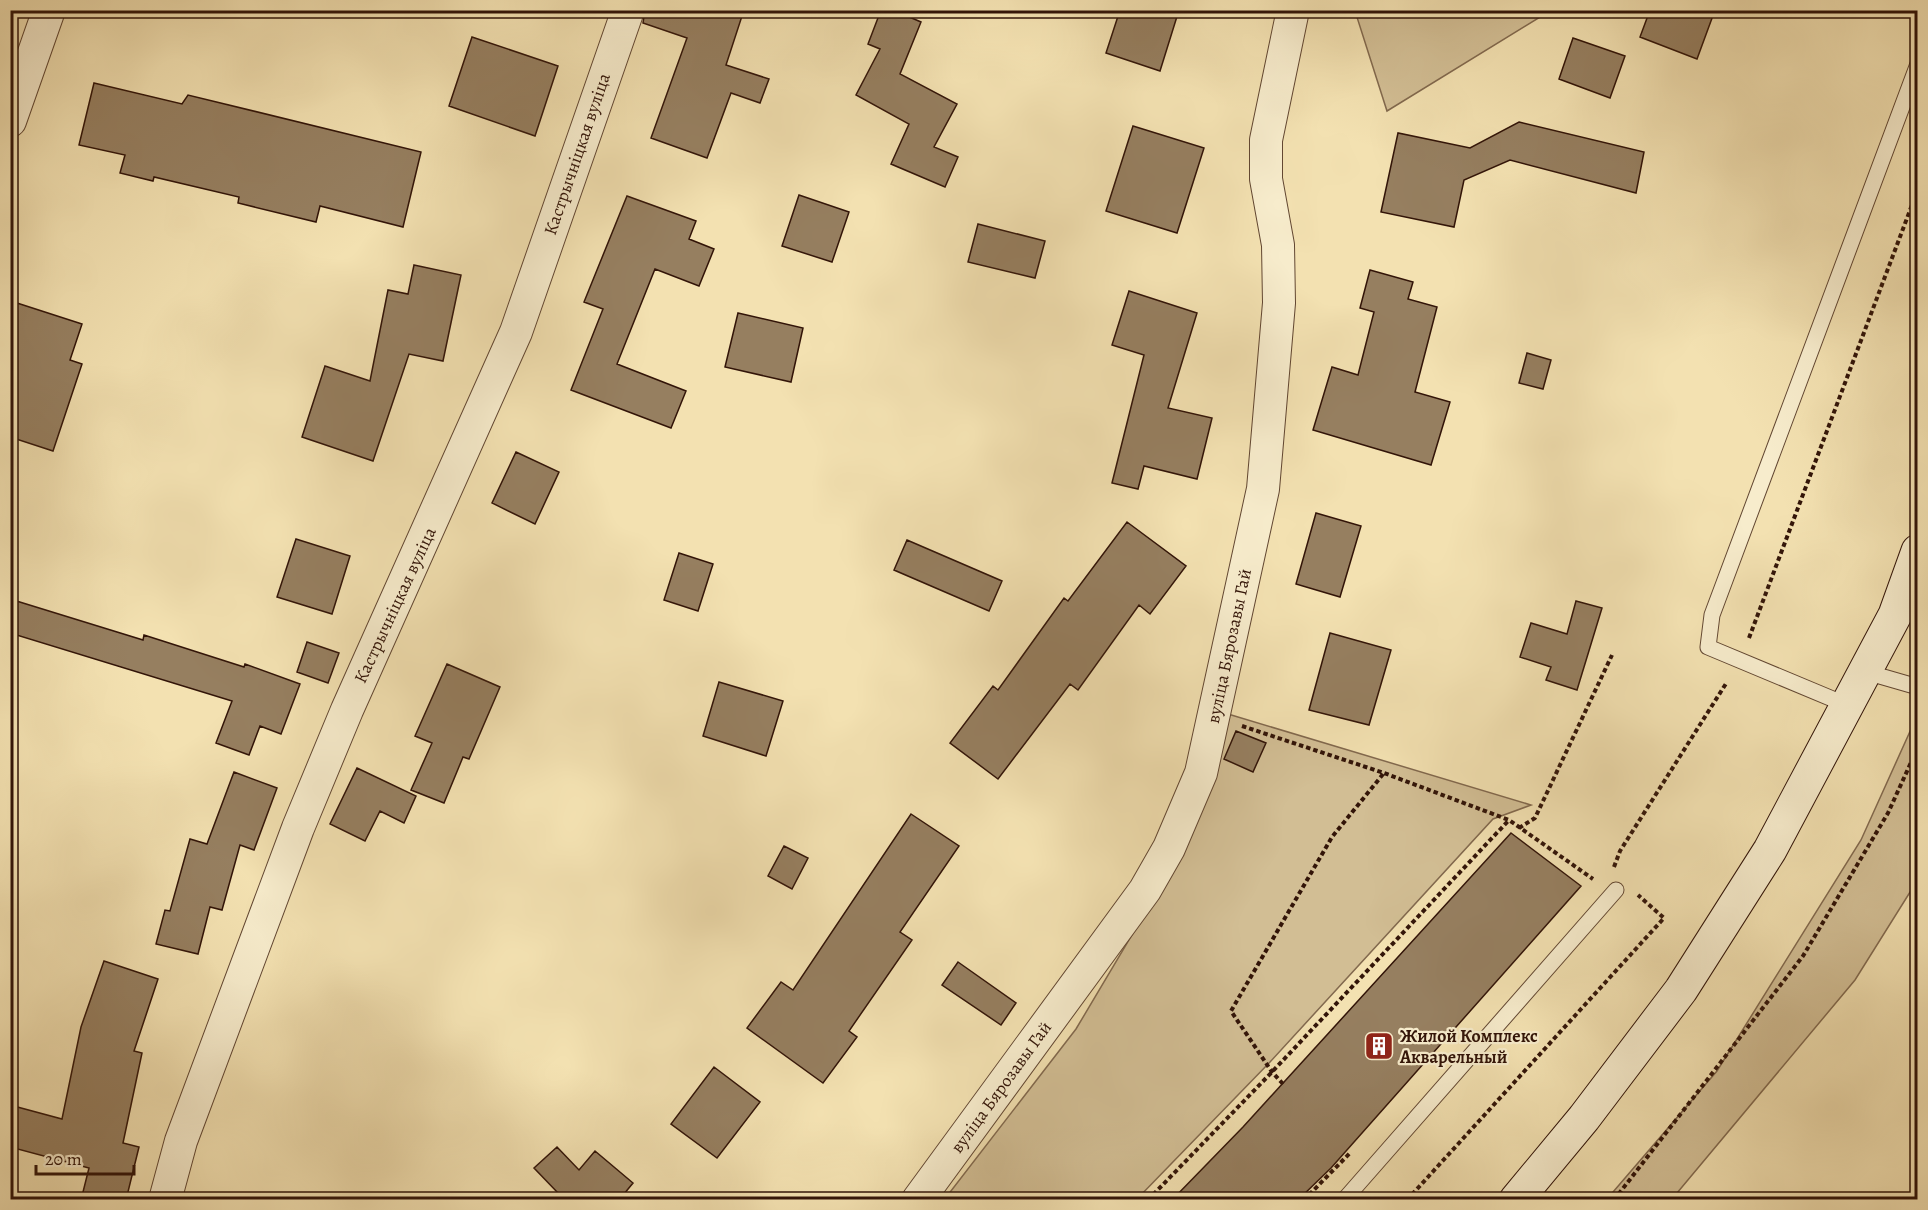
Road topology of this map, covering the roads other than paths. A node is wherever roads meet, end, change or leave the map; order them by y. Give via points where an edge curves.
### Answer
1 (49, 10) edge
2 (628, 10) edge
3 (1293, 10) edge
4 (1917, 64) edge
5 (12, 116) edge
6 (1917, 551) edge
7 (1866, 672) junction
8 (1917, 687) edge
9 (1847, 705) junction
10 (1623, 889) road end
11 (165, 1200) edge
12 (918, 1200) edge
13 (1344, 1200) edge
14 (1516, 1200) edge

1 - 5 street
2 - 11 street, Кастрычніцкая вуліца via 516,332 298,828 181,1141
3 - 12 street, вуліца Бярозавы Гай via 1266,140 1266,179 1278,245 1279,303 1263,489 1201,773 1169,848 1145,890
4 - 9 lane via 1712,615 1708,647
6 - 7 main road via 1894,615
7 - 8 lane
7 - 9 main road
9 - 14 main road via 1770,850 1681,990
10 - 13 lane

